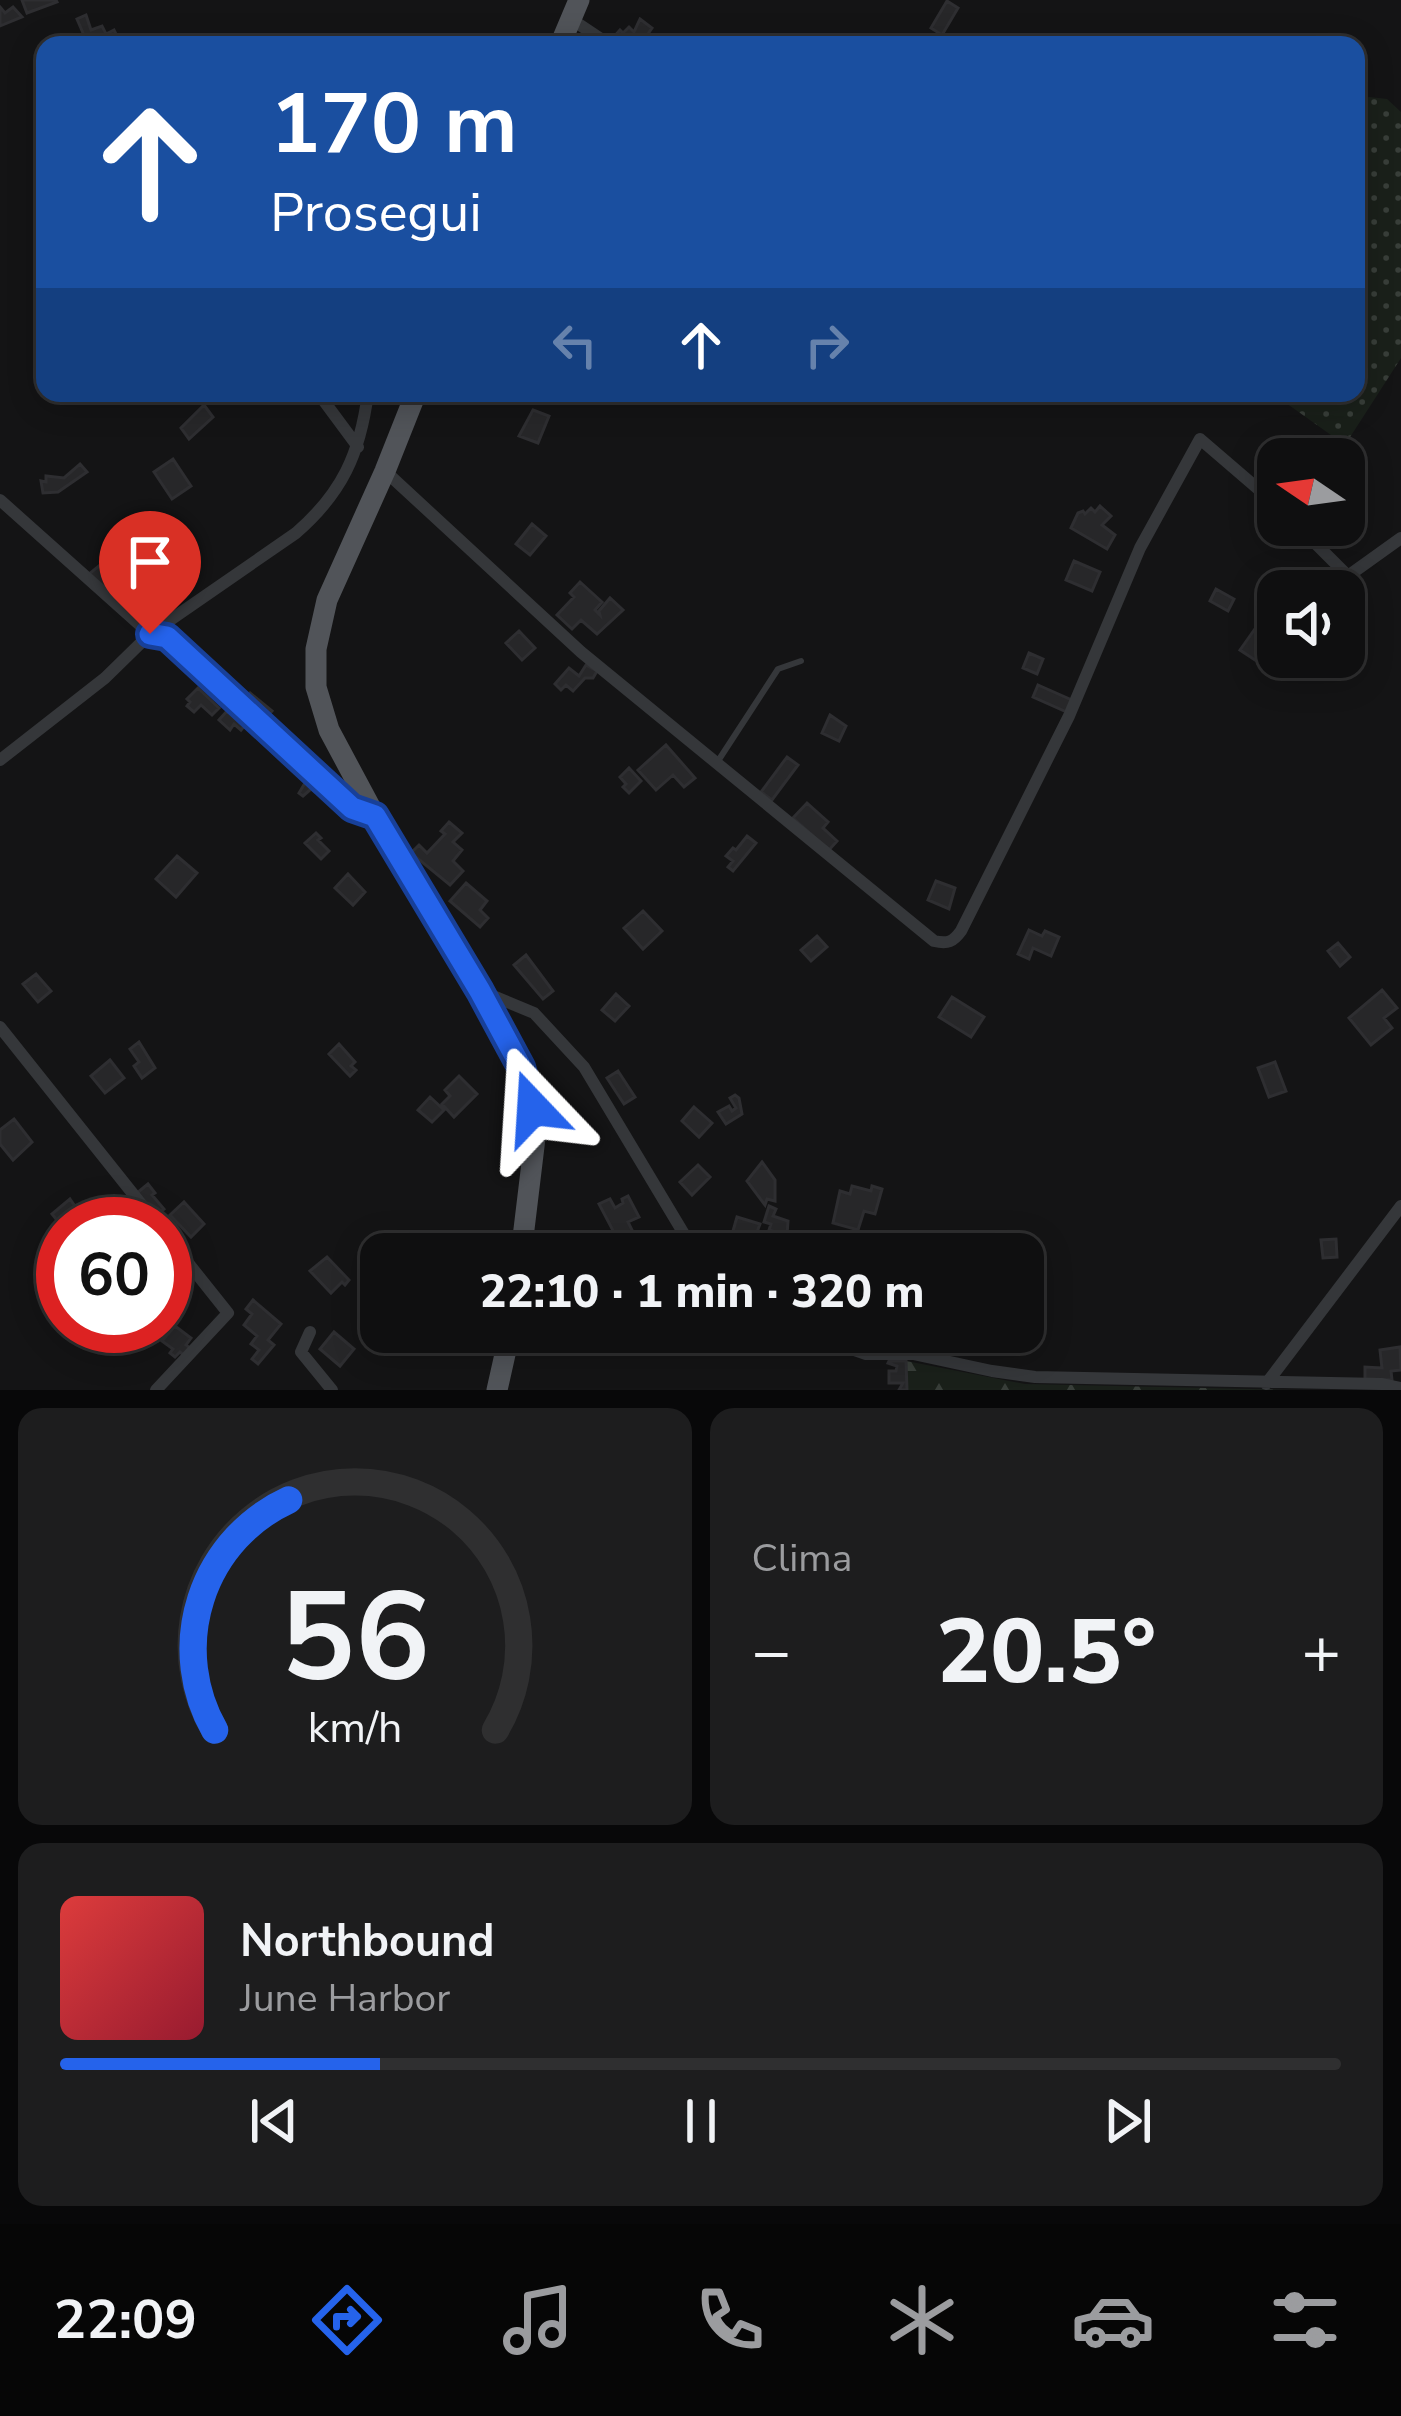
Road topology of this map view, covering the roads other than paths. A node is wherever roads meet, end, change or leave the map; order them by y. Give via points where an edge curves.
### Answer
1 (575, 9) edge
2 (601, 36) edge
3 (325, 402) edge
4 (366, 402) edge
5 (413, 402) edge
6 (358, 446) junction
7 (386, 471) junction
8 (1257, 488) edge
9 (0, 500) edge
10 (1401, 538) edge
11 (1318, 546) edge
12 (150, 634) junction
13 (801, 661) dead end
14 (0, 760) edge
15 (718, 763) junction
16 (375, 816) junction
17 (480, 991) junction
18 (0, 1027) edge
19 (135, 1197) edge
20 (1401, 1206) edge
21 (524, 1233) edge
22 (683, 1233) edge
23 (192, 1267) edge
24 (310, 1332) dead end
25 (192, 1351) edge
26 (190, 1353) edge
27 (505, 1353) edge
28 (863, 1353) edge
29 (1266, 1384) junction
30 (1401, 1388) edge
31 (156, 1390) edge
32 (332, 1390) edge
33 (497, 1390) edge

1 - 2 street
3 - 6 street
4 - 6 street
5 - 7 main road
6 - 12 street via 317,515
7 - 15 street via 581,652
7 - 16 main road via 327,600 316,649 316,687 329,730
8 - 15 street via 1200,439 954,941 934,940
9 - 12 street
10 - 11 street via 1348,576
12 - 14 street
12 - 16 street via 167,637 352,808
13 - 15 lane via 778,669
16 - 17 main road
17 - 21 main road via 533,1108
17 - 22 street via 534,1013 584,1067
18 - 19 street
20 - 29 street
23 - 25 street via 228,1312
24 - 32 street via 301,1352
26 - 31 street
27 - 33 main road
28 - 29 street via 1035,1377
29 - 30 street

